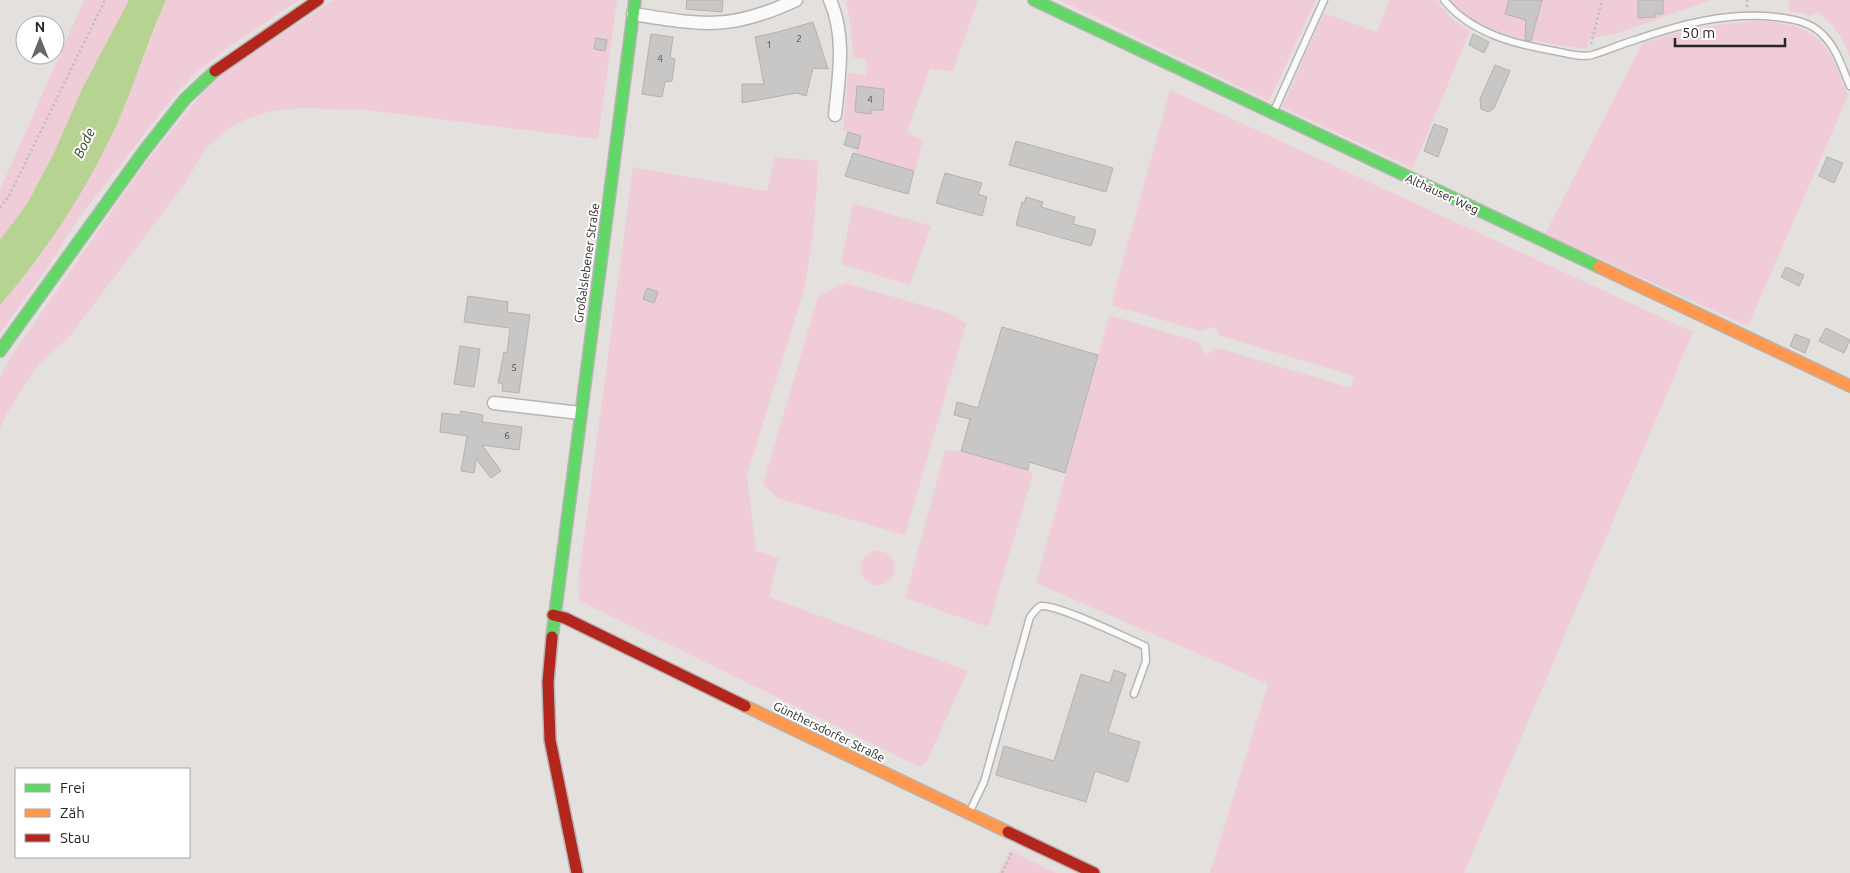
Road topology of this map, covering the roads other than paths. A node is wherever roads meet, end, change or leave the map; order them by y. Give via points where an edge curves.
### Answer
1 (318, 0) edge
2 (635, 0) edge
3 (796, 0) edge
4 (830, 0) edge
5 (1034, 0) edge
6 (1324, 0) edge
7 (1444, 0) edge
8 (633, 14) junction
9 (1850, 86) edge
10 (1273, 114) junction
11 (835, 115) dead end
12 (0, 351) edge
13 (1850, 386) edge
14 (494, 403) dead end
15 (580, 413) junction
16 (553, 615) junction
17 (1134, 694) dead end
18 (969, 815) junction
19 (577, 873) edge
20 (1094, 873) edge

1 - 12 street via 222,64 185,99
2 - 8 street, Großalslebener Straße
3 - 8 street via 759,17 723,24
4 - 11 street via 840,48
5 - 10 street, Althäuser Weg
6 - 10 lane
7 - 9 lane via 1463,20 1504,39 1571,55 1591,55 1705,19 1744,16 1787,18 1802,22 1824,35
8 - 15 street, Großalslebener Straße
10 - 13 street, Althäuser Weg
14 - 15 street
15 - 16 street, Großalslebener Straße
16 - 18 street, Günthersdorfer Straße
16 - 19 street, Großalslebener Straße via 548,682 550,740
17 - 18 lane via 1146,660 1145,646 1060,610 1038,608 1030,617 984,782
18 - 20 street, Günthersdorfer Straße

